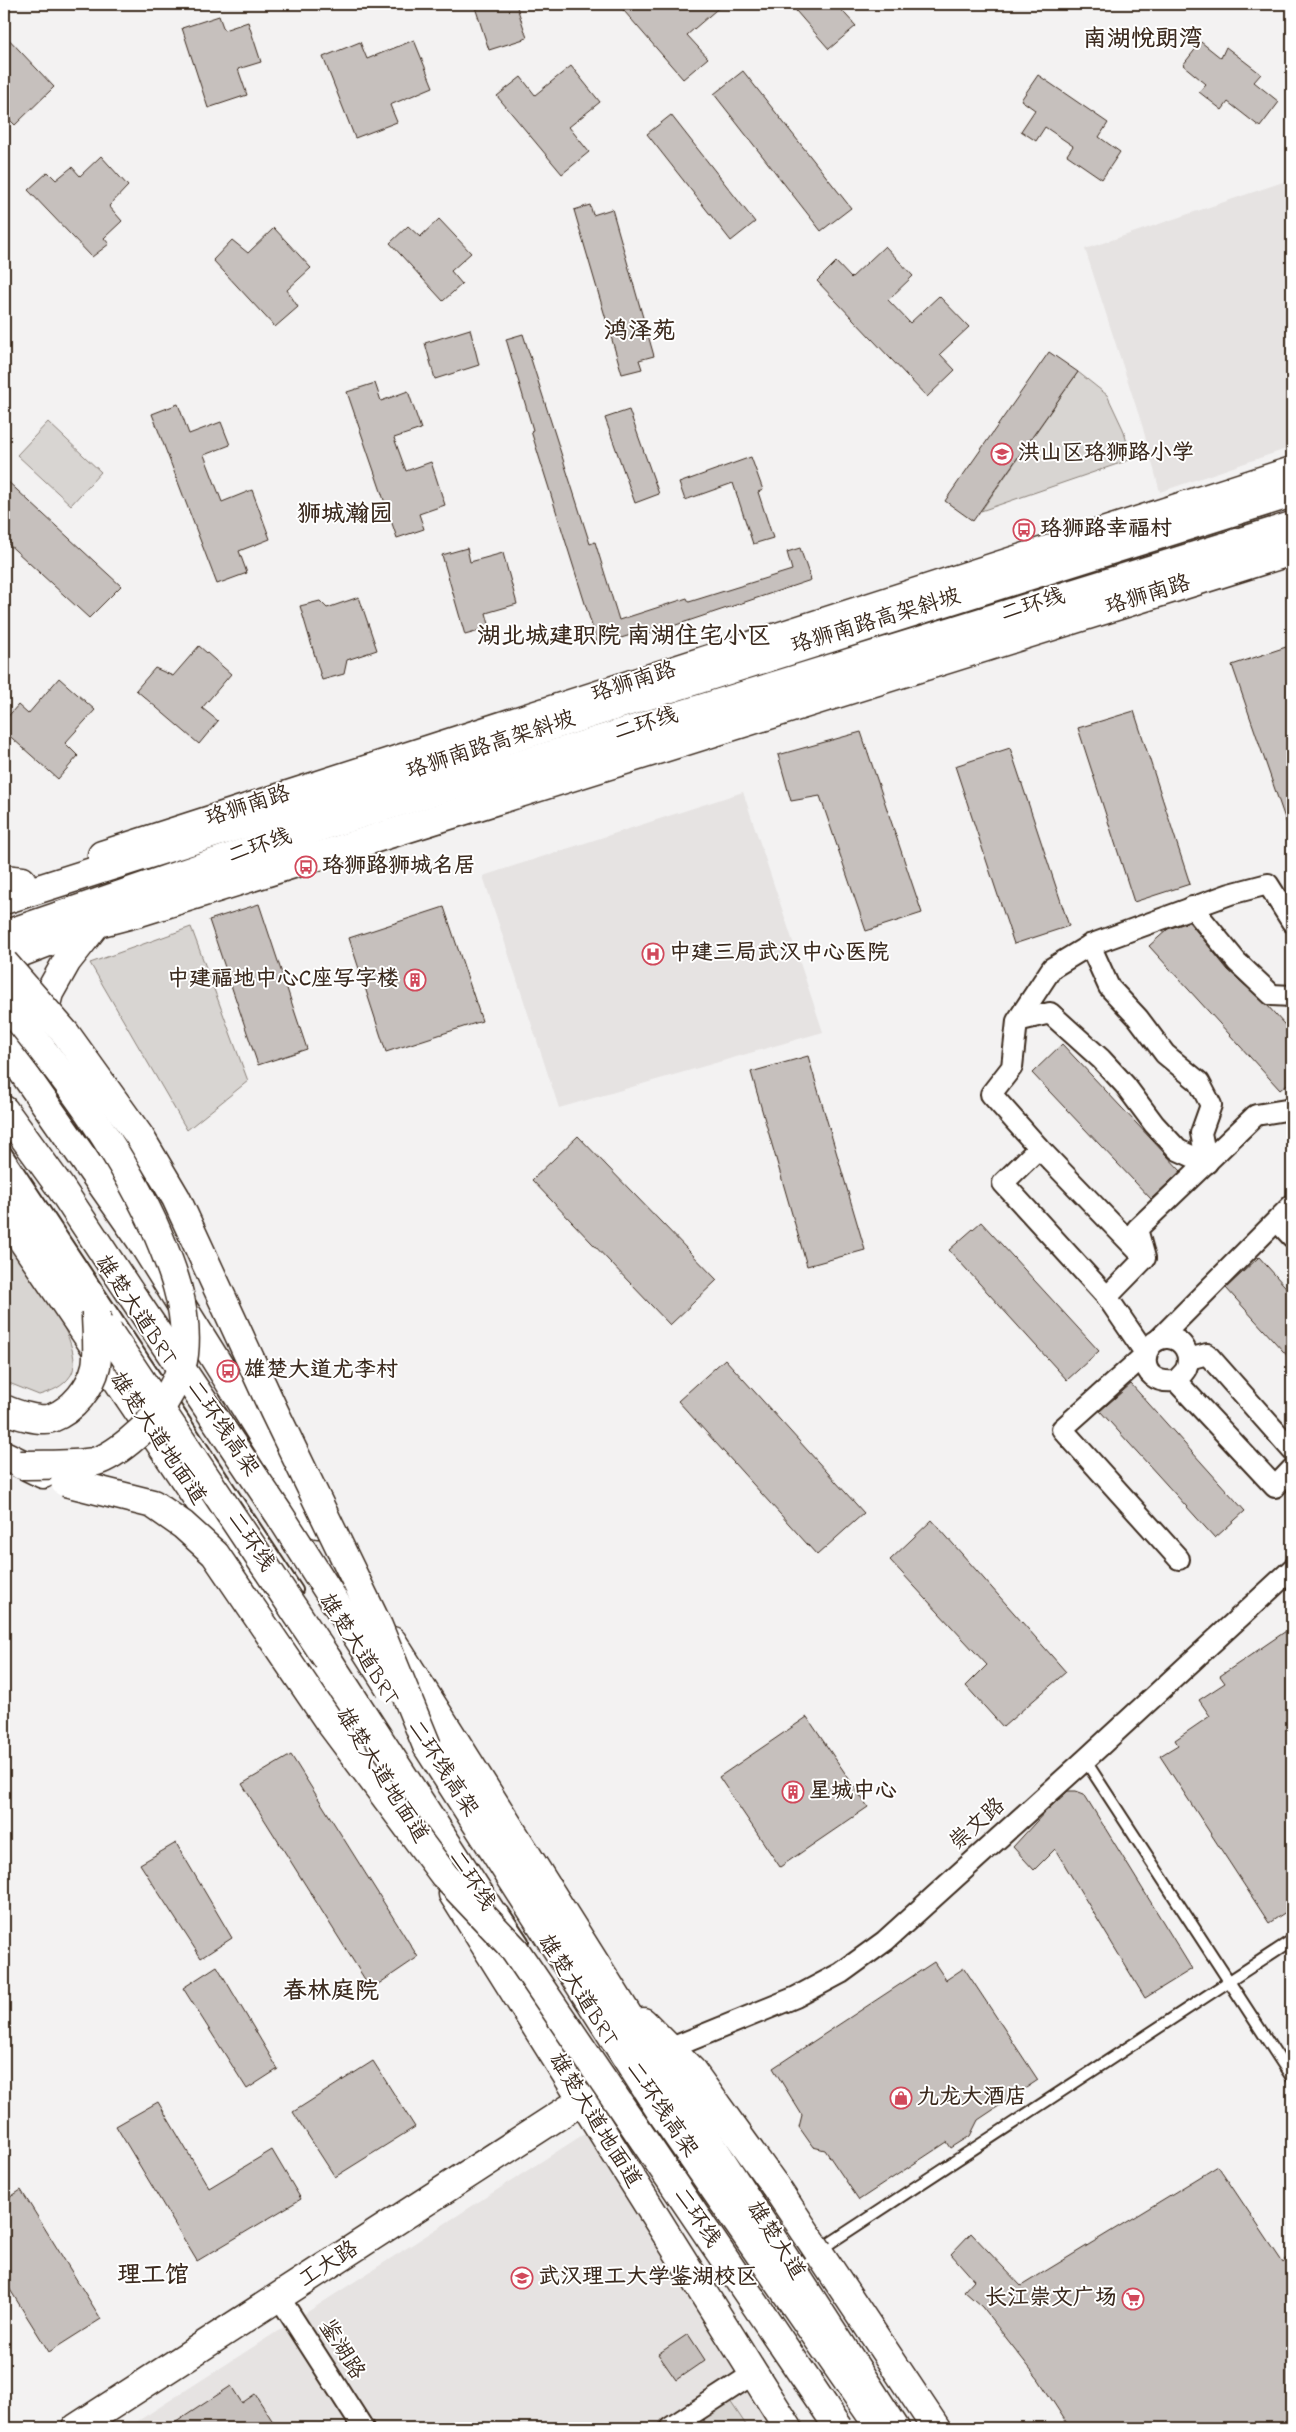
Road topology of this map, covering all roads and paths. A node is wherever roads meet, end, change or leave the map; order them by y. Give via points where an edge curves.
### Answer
1 (1292, 471) edge
2 (1292, 492) edge
3 (1292, 526) edge
4 (1292, 551) edge
5 (8, 887) edge
6 (1192, 908) junction
7 (1292, 922) edge
8 (98, 923) junction
9 (4, 935) edge
10 (1090, 945) junction
11 (4, 959) edge
12 (4, 963) edge
13 (1292, 996) edge
14 (4, 1001) edge
15 (1017, 1021) junction
16 (4, 1045) edge
17 (1292, 1109) edge
18 (4, 1110) edge
19 (52, 1113) junction
20 (1039, 1148) junction
21 (4, 1149) edge
22 (1207, 1163) junction
23 (4, 1176) edge
24 (1292, 1205) edge
25 (4, 1213) edge
26 (1277, 1221) junction
27 (1292, 1237) edge
28 (1145, 1258) junction
29 (1107, 1297) junction
30 (102, 1321) junction
31 (1152, 1347) junction
32 (1189, 1359) junction
33 (1176, 1381) junction
34 (4, 1409) edge
35 (1292, 1450) edge
36 (12, 1460) edge
37 (1292, 1469) edge
38 (1179, 1559) dead end
39 (1292, 1569) edge
40 (305, 1602) dead end
41 (427, 1746) junction
42 (1085, 1760) junction
43 (467, 1854) dead end
44 (1292, 1940) edge
45 (515, 1950) junction
46 (1229, 1981) junction
47 (663, 2051) junction
48 (1292, 2078) edge
49 (581, 2101) junction
50 (792, 2268) junction
51 (274, 2301) junction
52 (753, 2374) junction
53 (782, 2426) edge
54 (76, 2428) edge
55 (347, 2428) edge
56 (363, 2428) edge
57 (670, 2428) edge
58 (835, 2428) edge
59 (839, 2428) edge
60 (880, 2428) edge
61 (895, 2428) edge
62 (936, 2428) edge

1 - 5 main road, 珞狮南路
2 - 5 main road, 珞狮南路高架斜坡 via 523,736
3 - 9 main road, 二环线 via 331,823
4 - 8 main road, 珞狮南路
6 - 7 street via 1268,884
6 - 10 street
6 - 13 street via 1237,962 1272,995
8 - 11 main road, 珞狮南路
8 - 19 main road via 67,961 49,992 38,1034 41,1073
10 - 15 street via 1052,968
10 - 22 street via 1108,987 1138,1018 1165,1054 1198,1082 1211,1105 1201,1133
12 - 41 main road, bridge via 66,1034 140,1137 176,1198 378,1626
14 - 36 main road, bridge via 69,1082 134,1182 178,1286 185,1323 184,1356 173,1388 154,1419 131,1441 94,1462
15 - 20 street via 1012,1067 991,1094
15 - 22 street via 1050,1013 1101,1059 1178,1150
16 - 19 main road
17 - 22 street via 1256,1115
18 - 41 main road, 二环线高架, bridge via 60,1187 268,1498
19 - 47 main road via 140,1239 617,1997
20 - 28 street
20 - 29 street via 1003,1183
21 - 40 lane, 雄楚大道BRT
22 - 28 street via 1137,1229
23 - 30 main road, 二环线
24 - 26 street
25 - 49 main road, 雄楚大道地面道 via 336,1703
26 - 27 street
26 - 31 street
28 - 29 street
29 - 31 street
30 - 34 main road, bridge via 96,1366 85,1392 68,1408 51,1419 16,1415
30 - 45 main road, 二环线, bridge via 328,1660
31 - 32 street via 1167,1338 1179,1341
31 - 33 street via 1146,1363 1149,1373 1164,1382
31 - 38 street via 1062,1430
32 - 33 street via 1186,1370
32 - 35 street via 1207,1354
33 - 37 street via 1275,1487
36 - 45 main road, bridge via 65,1482 153,1504 215,1554 328,1720 444,1875
39 - 42 street, 崇文路
41 - 60 main road, 二环线高架 via 661,2112
42 - 46 lane
42 - 47 street, 崇文路 via 885,1941 841,1973 796,1997
43 - 58 lane, 雄楚大道BRT
44 - 46 lane
45 - 59 main road, 二环线, bridge
46 - 48 lane
46 - 50 lane
47 - 50 main road, 雄楚大道
47 - 62 main road, bridge via 692,2071 775,2186
49 - 51 main road, 工大路
49 - 52 main road, 雄楚大道地面道
50 - 61 main road, 雄楚大道
51 - 54 main road, 工大路
51 - 55 street, 鉴湖路
51 - 56 street, 鉴湖路
52 - 53 main road, 雄楚大道地面道
52 - 57 street

